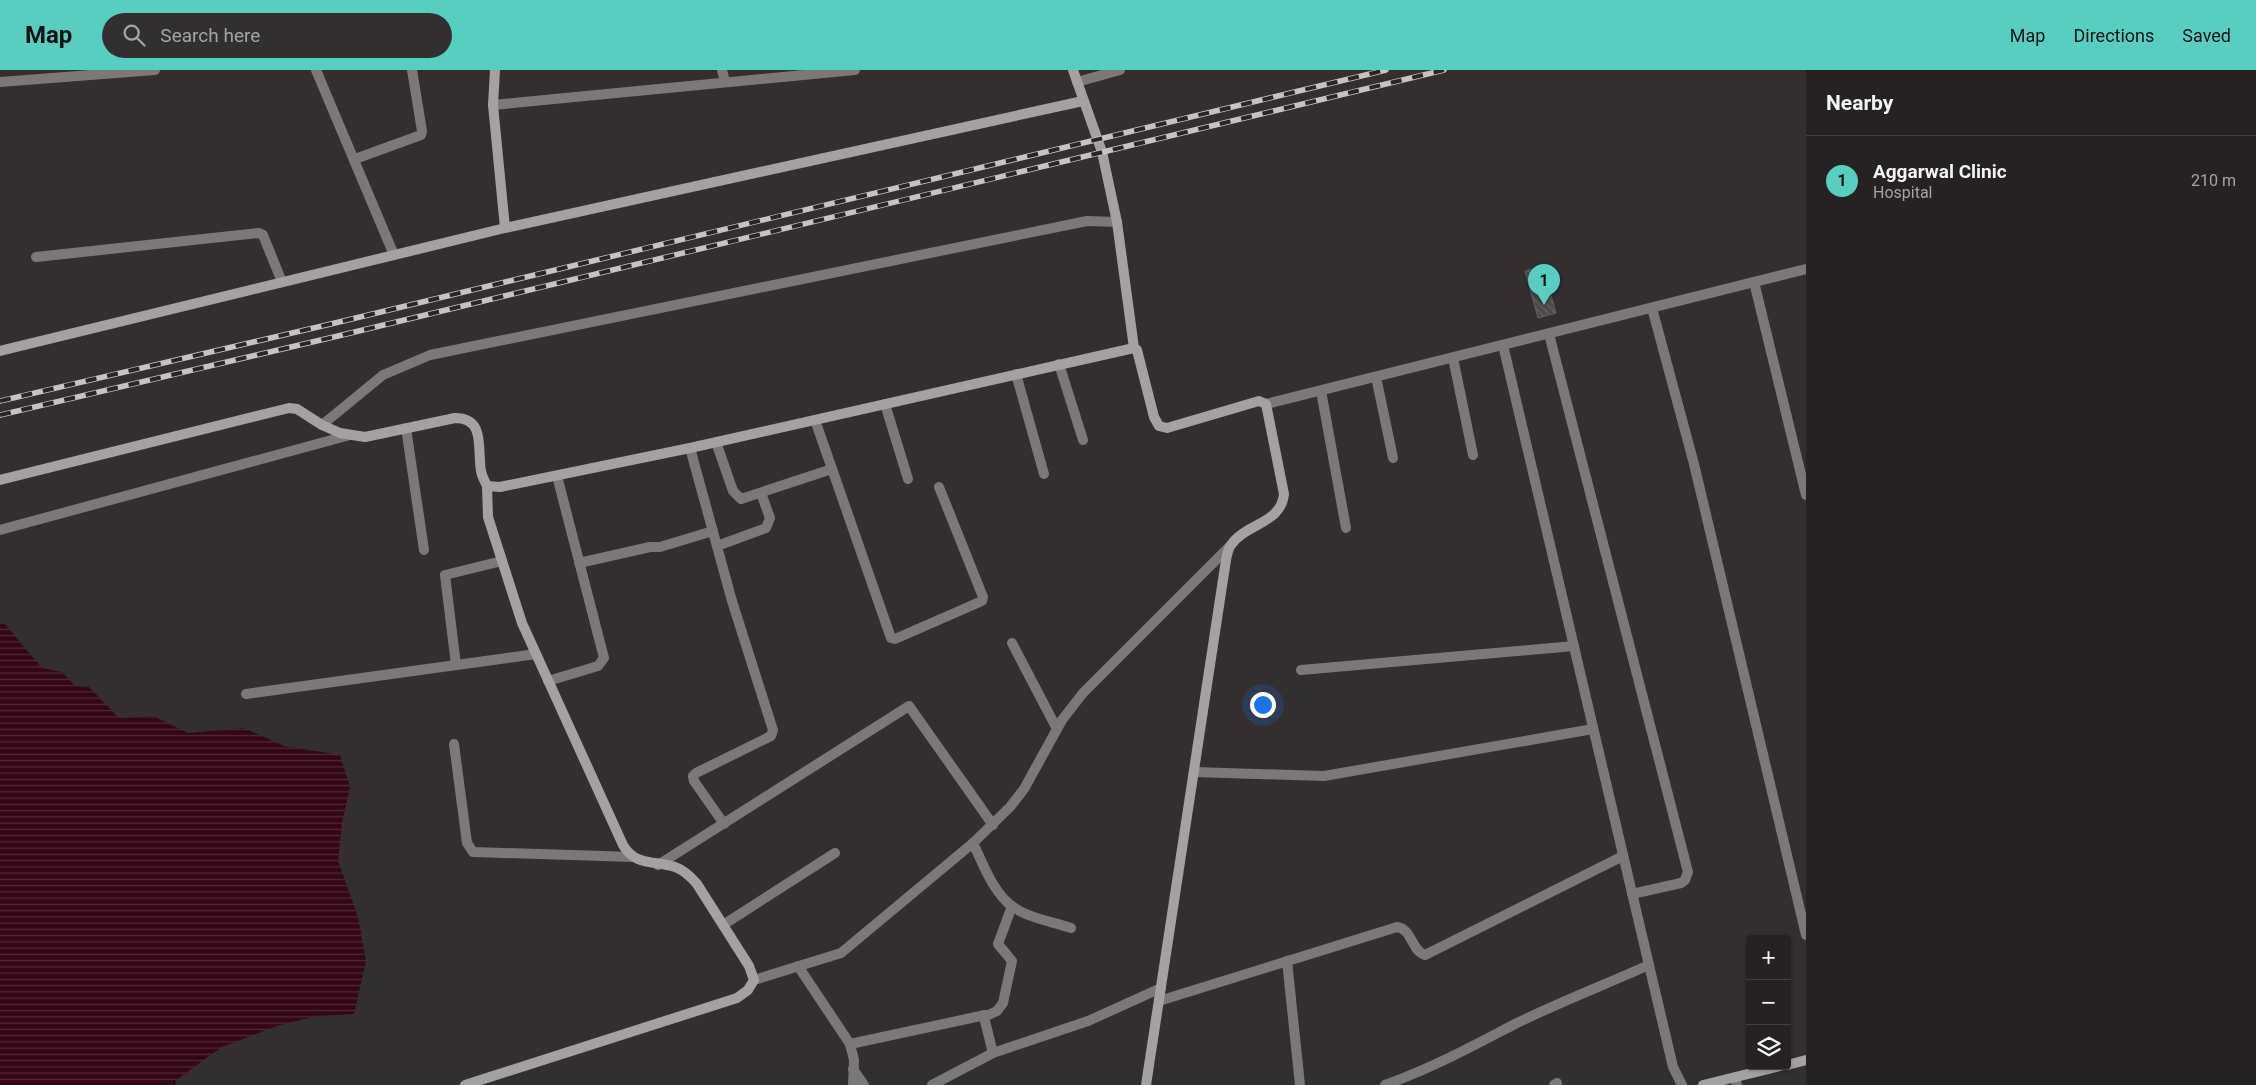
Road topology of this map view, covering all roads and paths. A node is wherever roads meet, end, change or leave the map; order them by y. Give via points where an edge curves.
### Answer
1 (155, 70) edge
2 (316, 70) edge
3 (412, 70) edge
4 (495, 70) edge
5 (722, 70) edge
6 (855, 70) edge
7 (1072, 70) edge
8 (1120, 70) edge
9 (0, 82) edge
10 (725, 82) junction
11 (1077, 82) junction
12 (1083, 101) junction
13 (493, 105) junction
14 (355, 159) junction
15 (1117, 222) junction
16 (506, 228) junction
17 (394, 255) junction
18 (36, 257) dead end
19 (1806, 269) edge
20 (282, 282) junction
21 (1754, 282) junction
22 (1652, 308) junction
23 (1549, 334) junction
24 (1503, 345) junction
25 (1134, 348) junction
26 (0, 351) edge
27 (1453, 358) junction
28 (1059, 364) junction
29 (1016, 374) junction
30 (1376, 377) junction
31 (1321, 391) junction
32 (885, 404) junction
33 (1266, 404) junction
34 (815, 420) junction
35 (322, 425) junction
36 (406, 428) junction
37 (350, 435) junction
38 (1083, 440) dead end
39 (716, 442) junction
40 (690, 448) junction
41 (1473, 455) dead end
42 (1393, 458) dead end
43 (832, 469) junction
44 (1044, 474) dead end
45 (557, 476) junction
46 (908, 479) dead end
47 (0, 480) edge
48 (487, 486) junction
49 (938, 488) dead end
50 (761, 493) junction
51 (1806, 495) edge
52 (1346, 528) dead end
53 (0, 530) edge
54 (713, 530) junction
55 (717, 546) junction
56 (1230, 546) junction
57 (424, 550) dead end
58 (502, 561) junction
59 (579, 563) junction
60 (1012, 644) dead end
61 (1574, 646) junction
62 (536, 654) junction
63 (456, 665) junction
64 (1301, 670) dead end
65 (548, 681) junction
66 (246, 694) dead end
67 (1057, 729) junction
68 (1593, 729) junction
69 (454, 744) dead end
70 (1194, 772) junction
71 (724, 824) junction
72 (993, 825) junction
73 (973, 843) junction
74 (835, 853) dead end
75 (1623, 856) junction
76 (633, 858) junction
77 (658, 865) junction
78 (1632, 894) junction
79 (1012, 906) junction
80 (723, 925) junction
81 (1072, 928) dead end
82 (1806, 935) edge
83 (1287, 961) junction
84 (1649, 965) junction
85 (798, 966) junction
86 (754, 980) junction
87 (1161, 988) junction
88 (1159, 1001) junction
89 (985, 1015) junction
90 (850, 1044) junction
91 (993, 1053) junction
92 (1806, 1060) edge
93 (1791, 1064) edge
94 (853, 1069) junction
95 (1768, 1070) edge
96 (1736, 1081) edge
97 (465, 1085) edge
98 (853, 1085) edge
99 (864, 1085) edge
100 (932, 1085) edge
101 (1146, 1085) edge
102 (1300, 1085) edge
103 (1385, 1085) edge
104 (1682, 1085) edge
105 (1703, 1085) edge

1 - 9 street
2 - 14 street
3 - 14 street via 421,135
4 - 13 main road
5 - 10 street
6 - 10 street
7 - 11 main road
8 - 11 street
10 - 13 street
11 - 12 main road
12 - 15 main road via 1102,152
12 - 16 main road
13 - 16 main road
14 - 17 street
15 - 25 main road
15 - 35 street via 1077,223 430,355 383,375
16 - 17 main road
17 - 20 main road
18 - 20 street via 259,233 263,235
19 - 21 street
20 - 26 main road
21 - 22 street
21 - 51 street
22 - 23 street
22 - 82 street via 1694,464
23 - 24 street
23 - 78 street via 1688,872 1681,883
24 - 27 street
24 - 61 street
25 - 28 main road
25 - 33 main road via 1159,426 1167,428 1258,401
27 - 30 street
27 - 41 street
28 - 29 main road
28 - 38 street
29 - 32 main road
29 - 44 street
30 - 31 street
30 - 42 street
31 - 33 street
31 - 52 street
32 - 34 main road
32 - 46 street
33 - 56 main road via 1284,494 1283,503 1276,514
34 - 39 main road
34 - 43 street
35 - 37 main road
35 - 47 main road via 297,409 289,408
36 - 37 main road via 365,437
36 - 48 main road via 455,418 473,422 477,430 481,474
36 - 57 street
37 - 53 street
39 - 40 main road
39 - 50 street via 738,498
40 - 45 main road
40 - 54 street
43 - 49 street via 889,634 896,639 982,601
43 - 50 street
45 - 48 main road via 500,487
45 - 59 street
48 - 58 main road via 488,517
50 - 55 street via 770,518 766,528
54 - 55 street
54 - 59 street via 660,547
55 - 71 street via 773,730 771,736 693,776
56 - 67 street via 1094,681 1070,708
56 - 70 main road
58 - 62 main road via 522,623
58 - 63 street via 445,575
59 - 65 street via 604,660 598,666
60 - 67 street
61 - 64 street
61 - 68 street
62 - 63 street
62 - 65 main road
63 - 66 street
65 - 76 main road via 623,845
67 - 72 street via 1024,788
68 - 70 street via 1324,776
68 - 75 street
69 - 76 street via 467,843 473,852
70 - 87 main road
71 - 72 street via 909,706
71 - 77 street
72 - 73 street
73 - 79 street via 994,884
73 - 85 street via 846,950 831,958
74 - 80 street
75 - 78 street
75 - 83 street via 1425,955 1419,952 1406,930 1397,927
76 - 77 main road
77 - 80 main road via 673,866 690,876
78 - 84 street
79 - 81 street
79 - 89 street via 999,939 1000,948 1012,961 1005,996 1000,1008
80 - 86 main road via 749,966
83 - 88 street
83 - 102 street
84 - 103 street via 1513,1025 1421,1072
84 - 104 street via 1673,1067
85 - 86 street
85 - 90 street
86 - 97 main road via 748,990 737,998
87 - 88 main road
87 - 91 street via 1088,1021
88 - 101 main road
89 - 90 street
89 - 91 street
90 - 94 street
91 - 100 street
92 - 93 main road
94 - 98 street
94 - 99 street
95 - 96 main road
96 - 105 main road

